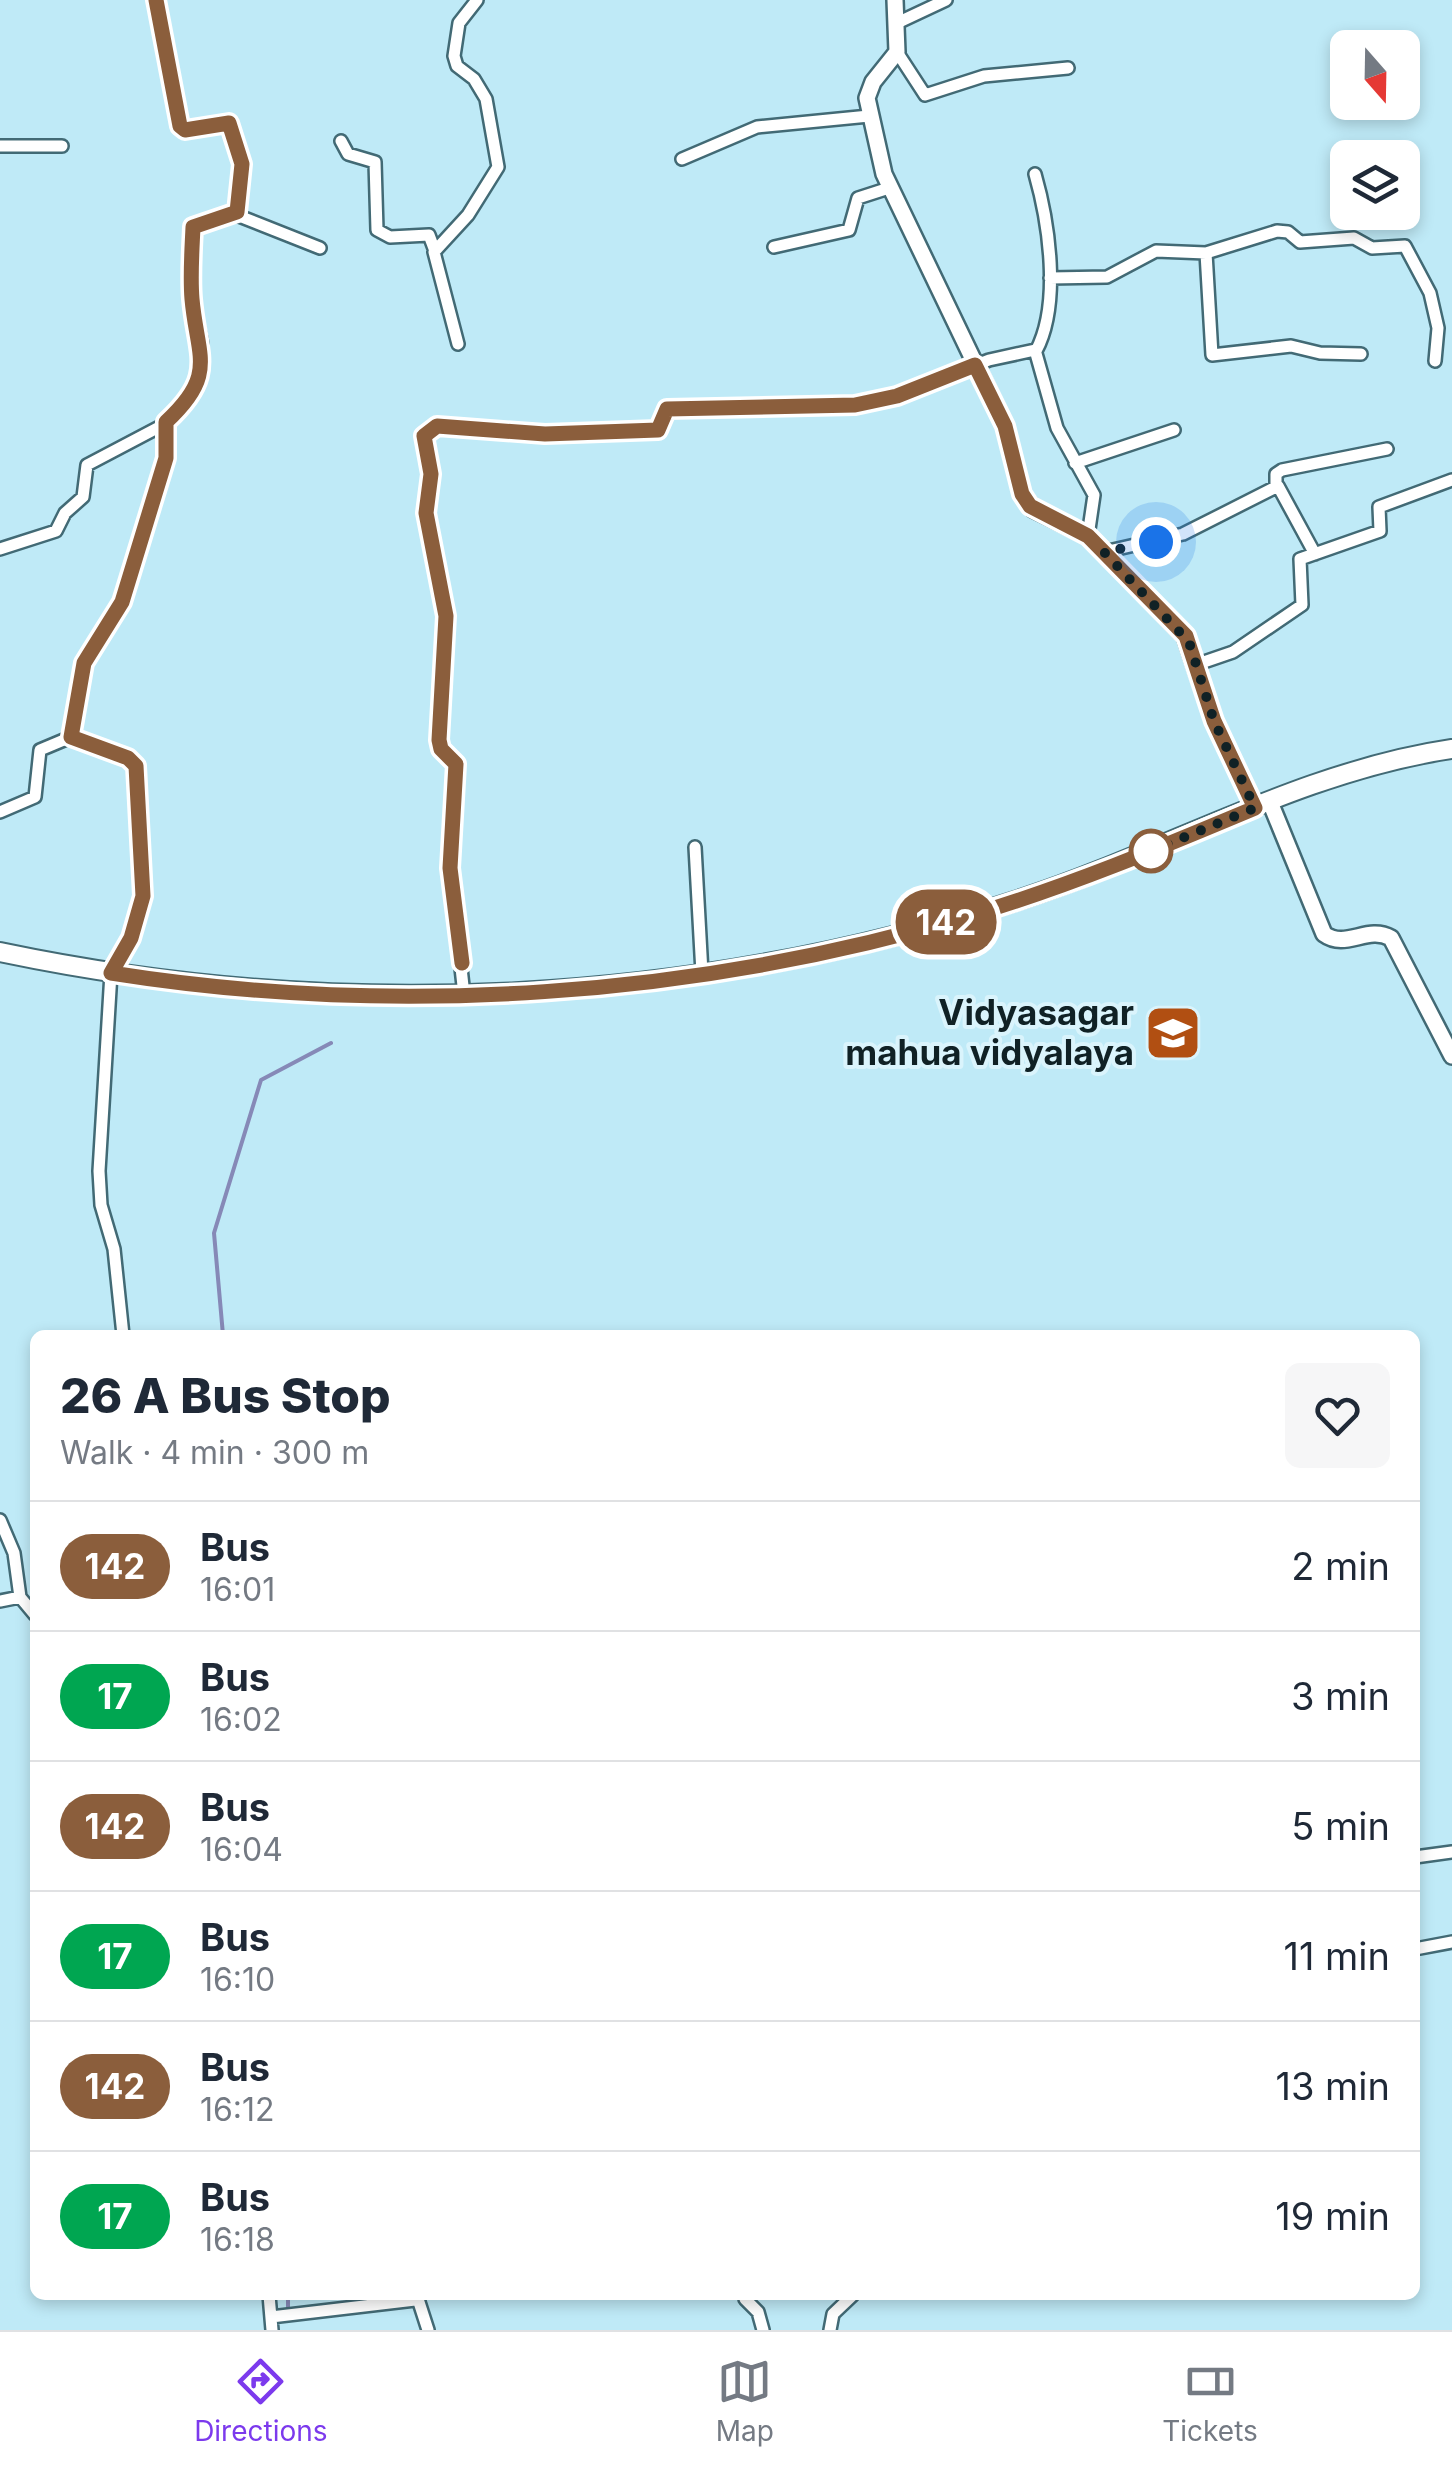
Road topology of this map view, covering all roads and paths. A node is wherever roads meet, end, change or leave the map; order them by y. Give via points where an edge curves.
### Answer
1 (156, 0) edge
2 (477, 0) edge
3 (894, 0) edge
4 (946, 0) edge
5 (896, 22) junction
6 (897, 52) junction
7 (1068, 68) dead end
8 (869, 116) junction
9 (341, 140) dead end
10 (0, 146) edge
11 (62, 146) dead end
12 (682, 159) dead end
13 (1035, 174) dead end
14 (889, 188) junction
15 (234, 214) junction
16 (774, 247) dead end
17 (320, 248) dead end
18 (435, 251) junction
19 (1206, 253) junction
20 (1050, 278) junction
21 (458, 344) dead end
22 (1036, 350) junction
23 (1360, 354) dead end
24 (1434, 361) dead end
25 (975, 365) junction
26 (166, 422) junction
27 (1174, 430) dead end
28 (1387, 450) dead end
29 (1076, 464) junction
30 (1452, 480) edge
31 (1276, 486) junction
32 (1088, 536) junction
33 (0, 549) edge
34 (1104, 552) junction
35 (1315, 554) junction
36 (1198, 664) junction
37 (70, 736) junction
38 (1452, 749) edge
39 (1262, 805) junction
40 (0, 812) edge
41 (695, 847) dead end
42 (0, 952) edge
43 (702, 972) junction
44 (111, 973) junction
45 (464, 995) junction
46 (1449, 1046) edge
47 (122, 1330) edge
48 (0, 1520) edge
49 (20, 1597) junction
50 (0, 1601) edge
51 (30, 1609) edge
52 (1452, 1852) edge
53 (1420, 1856) edge
54 (1452, 1942) edge
55 (1420, 1948) edge
56 (402, 2300) edge
57 (420, 2300) edge
58 (746, 2300) edge
59 (848, 2300) edge
60 (272, 2323) edge
61 (428, 2330) edge
62 (763, 2330) edge
63 (830, 2330) edge

1 - 15 street via 180,126 232,126 242,164
2 - 18 street via 459,23 454,56 486,99 498,167
3 - 5 street
4 - 5 street
5 - 6 street
6 - 7 street via 925,95 984,76
6 - 8 street via 870,86
8 - 12 street via 757,127
8 - 14 street
9 - 18 street via 348,154 377,166 378,230 390,237 429,235
10 - 11 street
13 - 20 street via 1048,225
14 - 16 street via 858,198 849,230
14 - 25 street
15 - 17 street
15 - 26 street via 193,227 192,300 202,367
18 - 21 street
19 - 20 street via 1156,252 1110,276
19 - 23 street via 1212,355 1291,346
19 - 24 street via 1283,230 1300,242 1355,238 1372,248 1408,247 1438,324
20 - 22 street
22 - 25 street
22 - 29 street via 1044,394
25 - 32 street via 1007,433 1026,500
25 - 45 street via 855,405 667,409 658,430 545,434 443,425 426,433 426,513 446,616 440,746 457,767 450,868
26 - 33 street via 87,466 83,497 56,532
26 - 37 street via 166,458 122,602 84,663
27 - 29 street
28 - 31 street via 1282,470
29 - 32 street via 1096,504
30 - 35 street via 1379,507 1380,531
31 - 34 street via 1183,534
31 - 35 street
32 - 34 street
34 - 36 street via 1186,636
35 - 36 street via 1299,561 1302,605 1233,652
36 - 39 street via 1214,721
37 - 40 street via 40,750 35,796
37 - 44 street via 136,766 143,896 131,938
38 - 39 main road via 1380,763
39 - 43 main road via 1083,878 968,916
39 - 46 street via 1324,934 1340,941 1375,933 1391,938
41 - 43 street
42 - 44 main road
43 - 45 main road
44 - 45 main road via 330,995
44 - 47 street via 100,1197 114,1249
48 - 49 street via 14,1552
49 - 50 street
49 - 51 street
52 - 53 street
54 - 55 street
56 - 60 street
57 - 61 street
58 - 62 street
59 - 63 street via 833,2314

